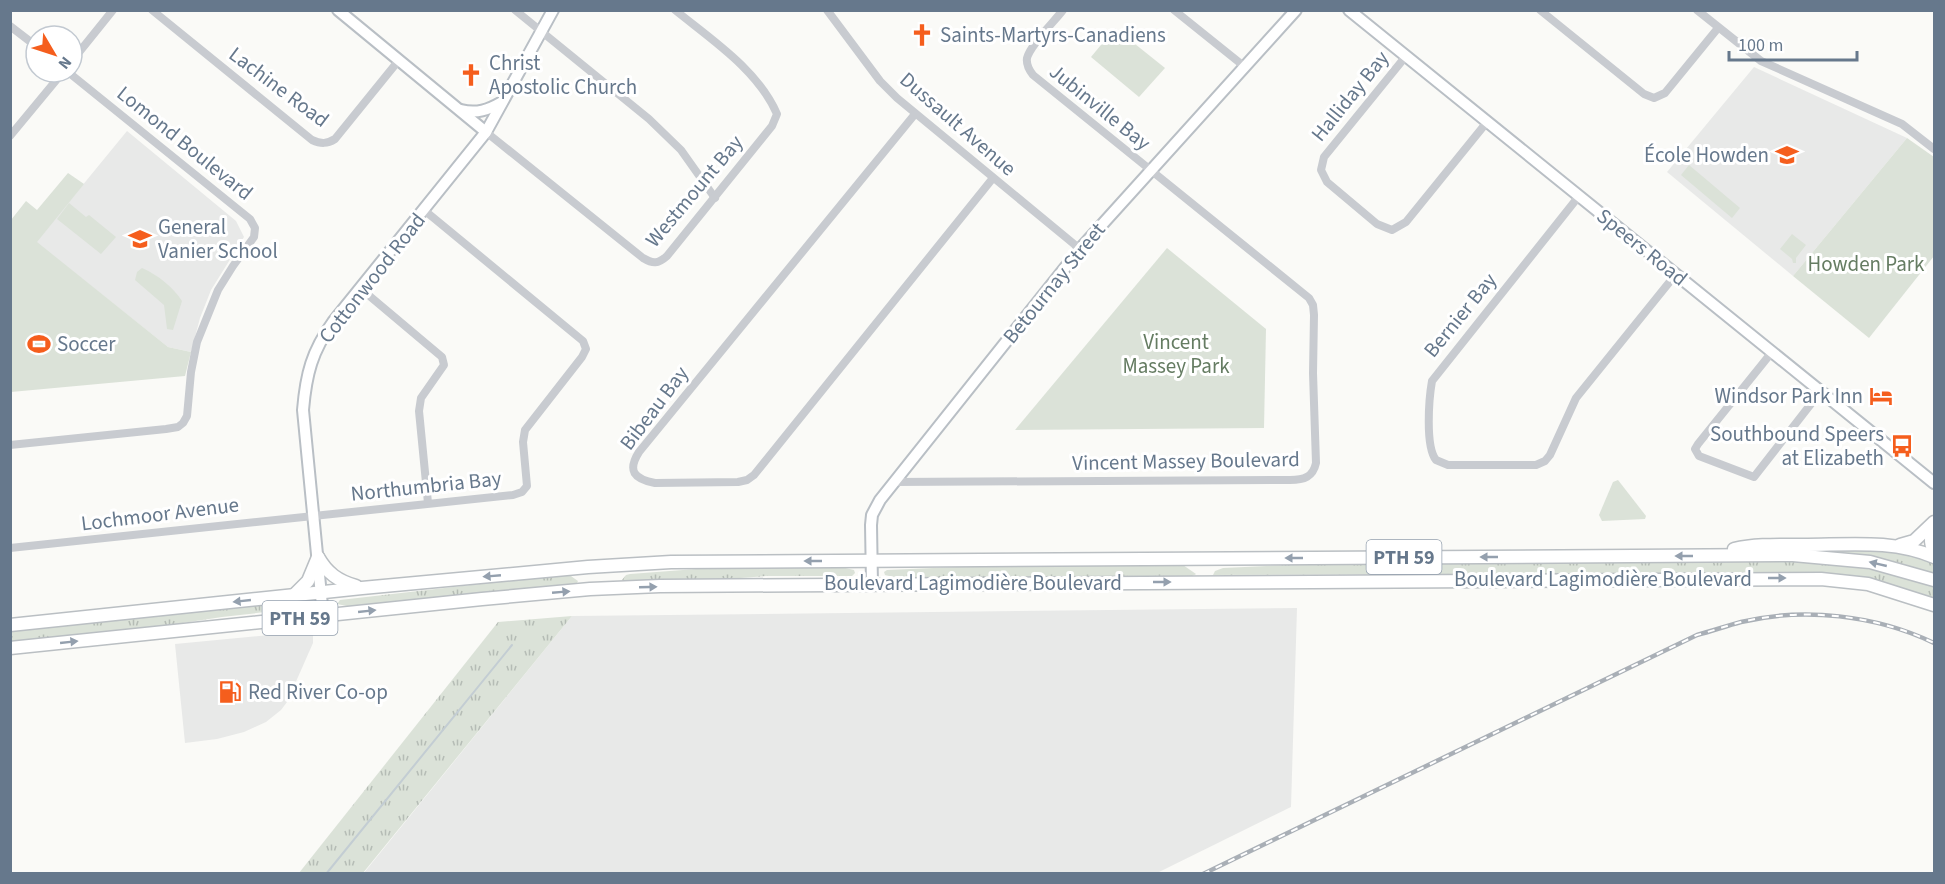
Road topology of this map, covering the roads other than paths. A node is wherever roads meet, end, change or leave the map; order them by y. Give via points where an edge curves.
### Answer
1 (113, 10) edge
2 (152, 10) edge
3 (338, 10) edge
4 (515, 10) edge
5 (553, 10) edge
6 (675, 10) edge
7 (827, 10) edge
8 (1063, 10) edge
9 (1174, 10) edge
10 (1296, 10) edge
11 (1349, 10) edge
12 (1540, 10) edge
13 (1697, 10) edge
14 (10, 26) edge
15 (1718, 28) junction
16 (541, 31) junction
17 (24, 37) edge
18 (84, 46) edge
19 (1406, 56) junction
20 (399, 60) junction
21 (1245, 67) junction
22 (53, 84) edge
23 (83, 84) edge
24 (502, 102) junction
25 (459, 110) junction
26 (915, 114) junction
27 (1487, 122) junction
28 (486, 132) junction
29 (10, 136) edge
30 (1935, 149) edge
31 (1150, 171) junction
32 (993, 178) junction
33 (1579, 196) junction
34 (715, 198) junction
35 (424, 210) junction
36 (1080, 249) junction
37 (1676, 274) junction
38 (360, 288) junction
39 (1772, 352) junction
40 (1821, 391) junction
41 (10, 445) edge
42 (894, 482) junction
43 (1935, 483) edge
44 (428, 503) junction
45 (315, 515) junction
46 (1935, 522) edge
47 (1896, 546) junction
48 (10, 548) edge
49 (1935, 551) edge
50 (1708, 555) junction
51 (318, 557) junction
52 (1935, 557) edge
53 (1202, 558) junction
54 (871, 561) junction
55 (1935, 580) edge
56 (1202, 582) junction
57 (872, 584) junction
58 (362, 588) junction
59 (321, 593) junction
60 (294, 596) junction
61 (1935, 605) edge
62 (323, 616) junction
63 (10, 625) edge
64 (10, 648) edge

1 - 18 street
2 - 20 street, Lachine Road via 320,144 335,139
3 - 20 street
4 - 16 street
5 - 16 street, Cottonwood Road
6 - 34 street, Westmount Bay via 750,74 777,114 772,126
7 - 26 street, Dussault Avenue via 880,81
8 - 31 street, Jubinville Bay via 1030,51 1028,69
9 - 21 street
10 - 21 street, Betournay Street
11 - 19 street, Speers Road
12 - 15 street via 1654,98 1665,93
13 - 15 street
14 - 17 street
15 - 30 street via 1761,61 1902,124
16 - 24 street, Cottonwood Road
16 - 34 street via 669,137
19 - 27 street, Speers Road
19 - 27 street, Halliday Bay via 1324,157 1321,170 1327,182 1377,224 1392,230 1406,222
20 - 25 street
21 - 31 street, Betournay Street
22 - 29 street
23 - 41 street, Lomond Boulevard via 250,219 254,237 208,312 197,342 183,423 166,429
24 - 25 street via 483,111
24 - 28 street, Cottonwood Road
25 - 28 street
26 - 32 street, Dussault Avenue
26 - 32 street, Bibeau Bay via 639,452 632,468 636,476 655,483 738,482 754,475
27 - 33 street, Speers Road
28 - 34 street, Westmount Bay via 651,263 667,256
28 - 35 street, Cottonwood Road
31 - 36 street, Betournay Street
31 - 42 street, Vincent Massey Boulevard via 1310,298 1314,315 1314,471 1301,480
32 - 36 street, Dussault Avenue
33 - 37 street, Speers Road
33 - 37 street, Bernier Bay via 1432,381 1430,448 1436,460 1448,465 1536,465 1545,461 1576,398
35 - 38 street, Cottonwood Road
35 - 44 street, Northumbria Bay via 579,336 586,349 525,430 527,486 522,492
36 - 42 street, Betournay Street
37 - 39 street, Speers Road
38 - 44 street via 442,357 444,365 421,399 419,411
38 - 45 street, Cottonwood Road via 321,338 310,362 305,387 303,410
39 - 40 street, Speers Road
39 - 40 street via 1698,444 1695,449 1699,456 1754,477
40 - 43 street, Speers Road
42 - 54 street, Betournay Street via 872,515
44 - 45 street, Northumbria Bay
45 - 48 street, Lochmoor Avenue
45 - 51 street, Cottonwood Road
46 - 47 main road via 1914,541
46 - 49 main road via 1931,544
47 - 50 main road via 1740,547
47 - 52 main road
50 -> 53 main road, Boulevard Lagimodière Boulevard / PTH 59
55 -> 50 main road, Boulevard Lagimodière Boulevard / PTH 59 via 1870,562 1828,557
51 - 58 main road via 337,579
51 - 59 street, Cottonwood Road
51 - 60 main road via 308,582
53 - 54 main road, Boulevard Lagimodière Boulevard / PTH 59
53 - 56 main road
54 - 57 street, Betournay Street
54 -> 58 main road, Boulevard Lagimodière Boulevard / PTH 59 via 608,565
57 -> 56 main road, Boulevard Lagimodière Boulevard / PTH 59
56 -> 61 main road, Boulevard Lagimodière Boulevard / PTH 59 via 1821,579 1868,584
62 -> 57 main road, Boulevard Lagimodière Boulevard / PTH 59 via 590,590
58 - 59 main road, Boulevard Lagimodière Boulevard / PTH 59
59 - 60 main road, Boulevard Lagimodière Boulevard / PTH 59
59 - 62 street, Cottonwood Road
60 -> 63 main road, Boulevard Lagimodière Boulevard / PTH 59
64 -> 62 main road, Boulevard Lagimodière Boulevard / PTH 59

